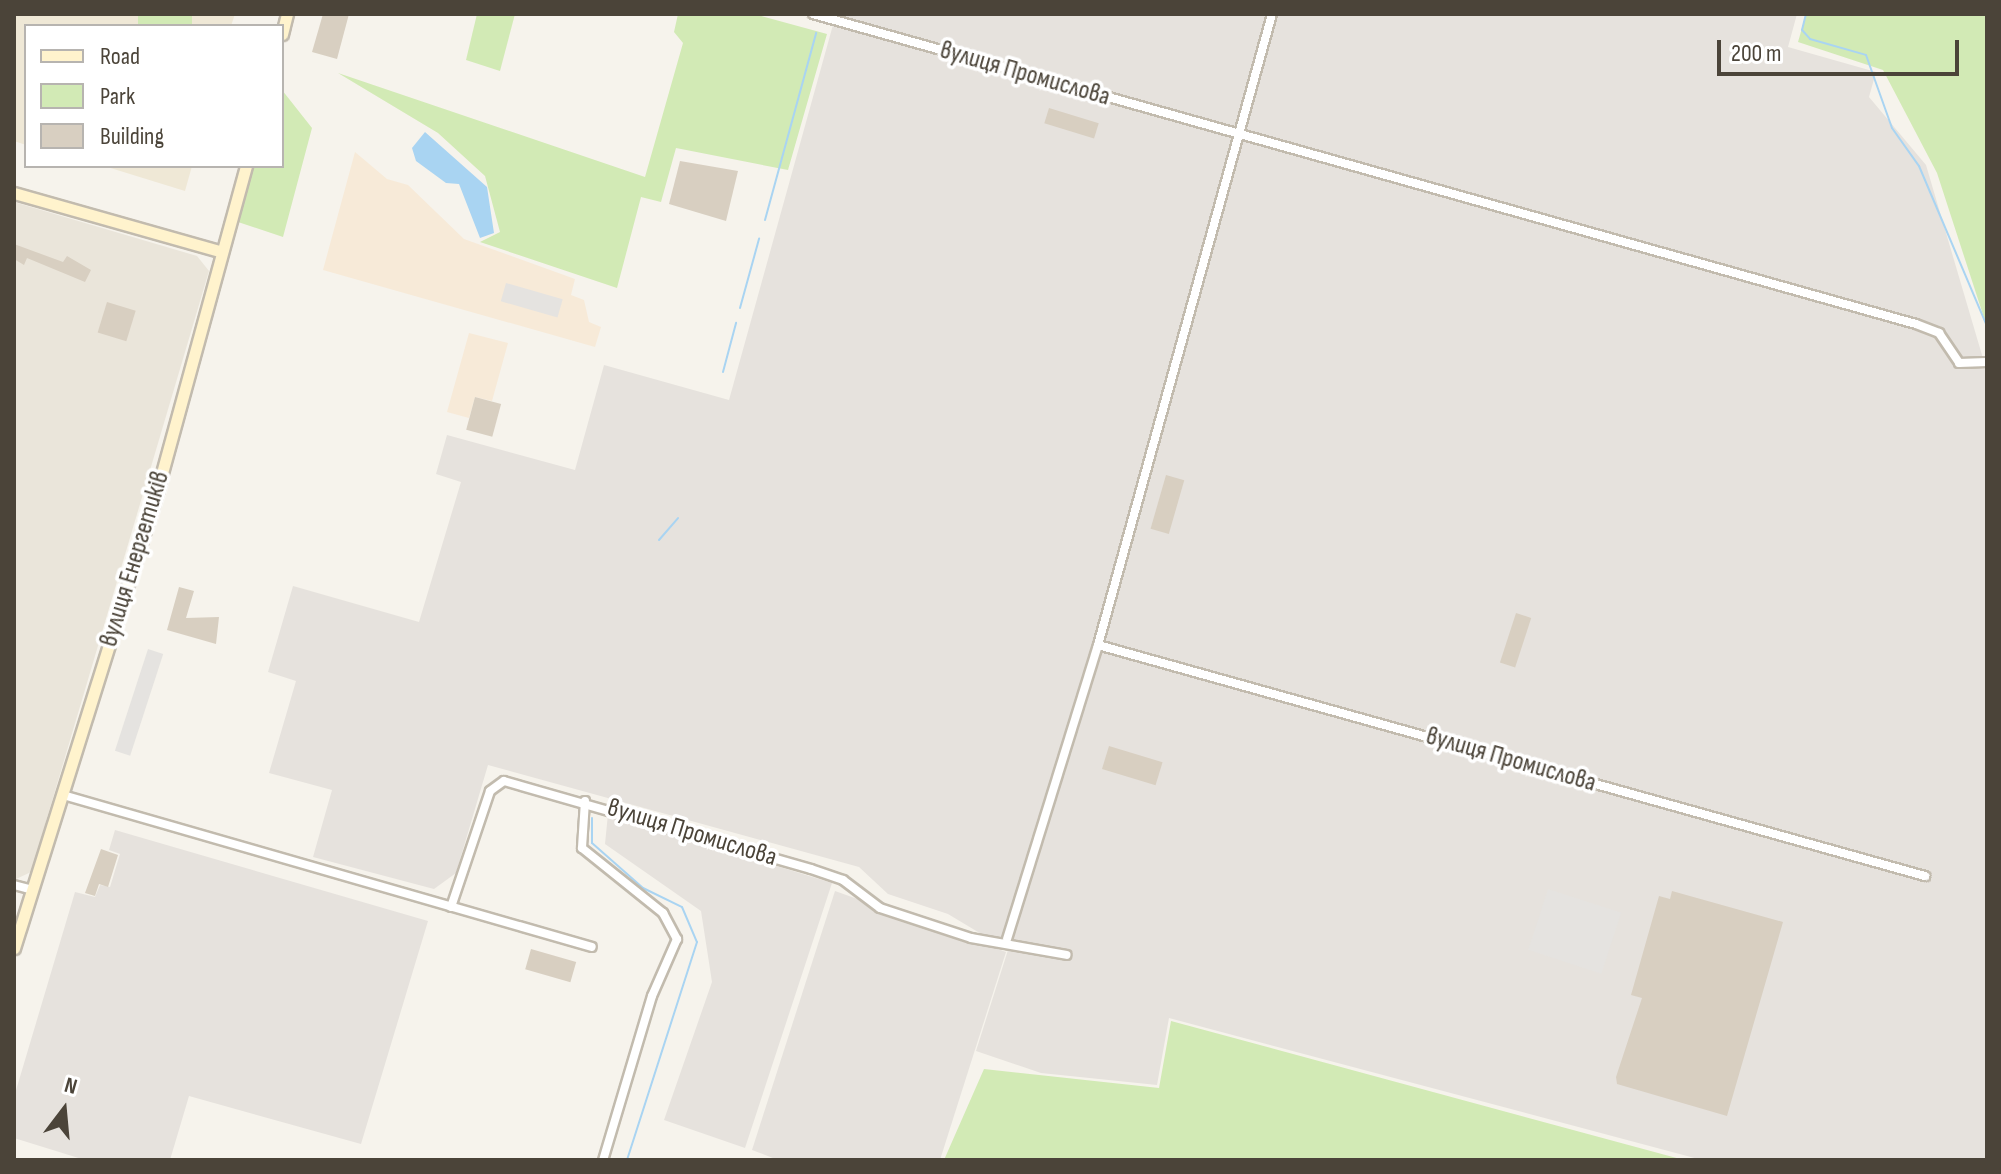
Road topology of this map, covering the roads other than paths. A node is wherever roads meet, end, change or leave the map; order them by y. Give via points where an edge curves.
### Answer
1 (813, 14) edge
2 (1272, 14) edge
3 (1238, 133) junction
4 (245, 168) edge
5 (14, 193) edge
6 (222, 252) junction
7 (1987, 362) edge
8 (1098, 645) junction
9 (63, 795) junction
10 (585, 801) junction
11 (1925, 876) dead end
12 (14, 885) edge
13 (33, 890) junction
14 (451, 907) junction
15 (1007, 939) junction
16 (592, 947) dead end
17 (14, 948) edge
18 (1067, 955) dead end
19 (603, 1160) edge

1 - 3 street, вулиця Промислова
2 - 3 street
3 - 7 street, вулиця Промислова via 1916,324 1939,333 1959,363
3 - 8 street
4 - 6 main road, вулиця Енергетиків
5 - 6 main road
6 - 9 main road, вулиця Енергетиків
8 - 11 street, вулиця Промислова
8 - 15 street
9 - 13 main road, вулиця Енергетиків
9 - 14 street
10 - 14 street, вулиця Промислова via 494,785
10 - 15 street, вулиця Промислова via 843,880 880,908 971,938
10 - 19 street via 582,848 663,913 677,939 652,996
12 - 13 street
13 - 17 main road, вулиця Енергетиків
14 - 16 street
15 - 18 street, вулиця Промислова

